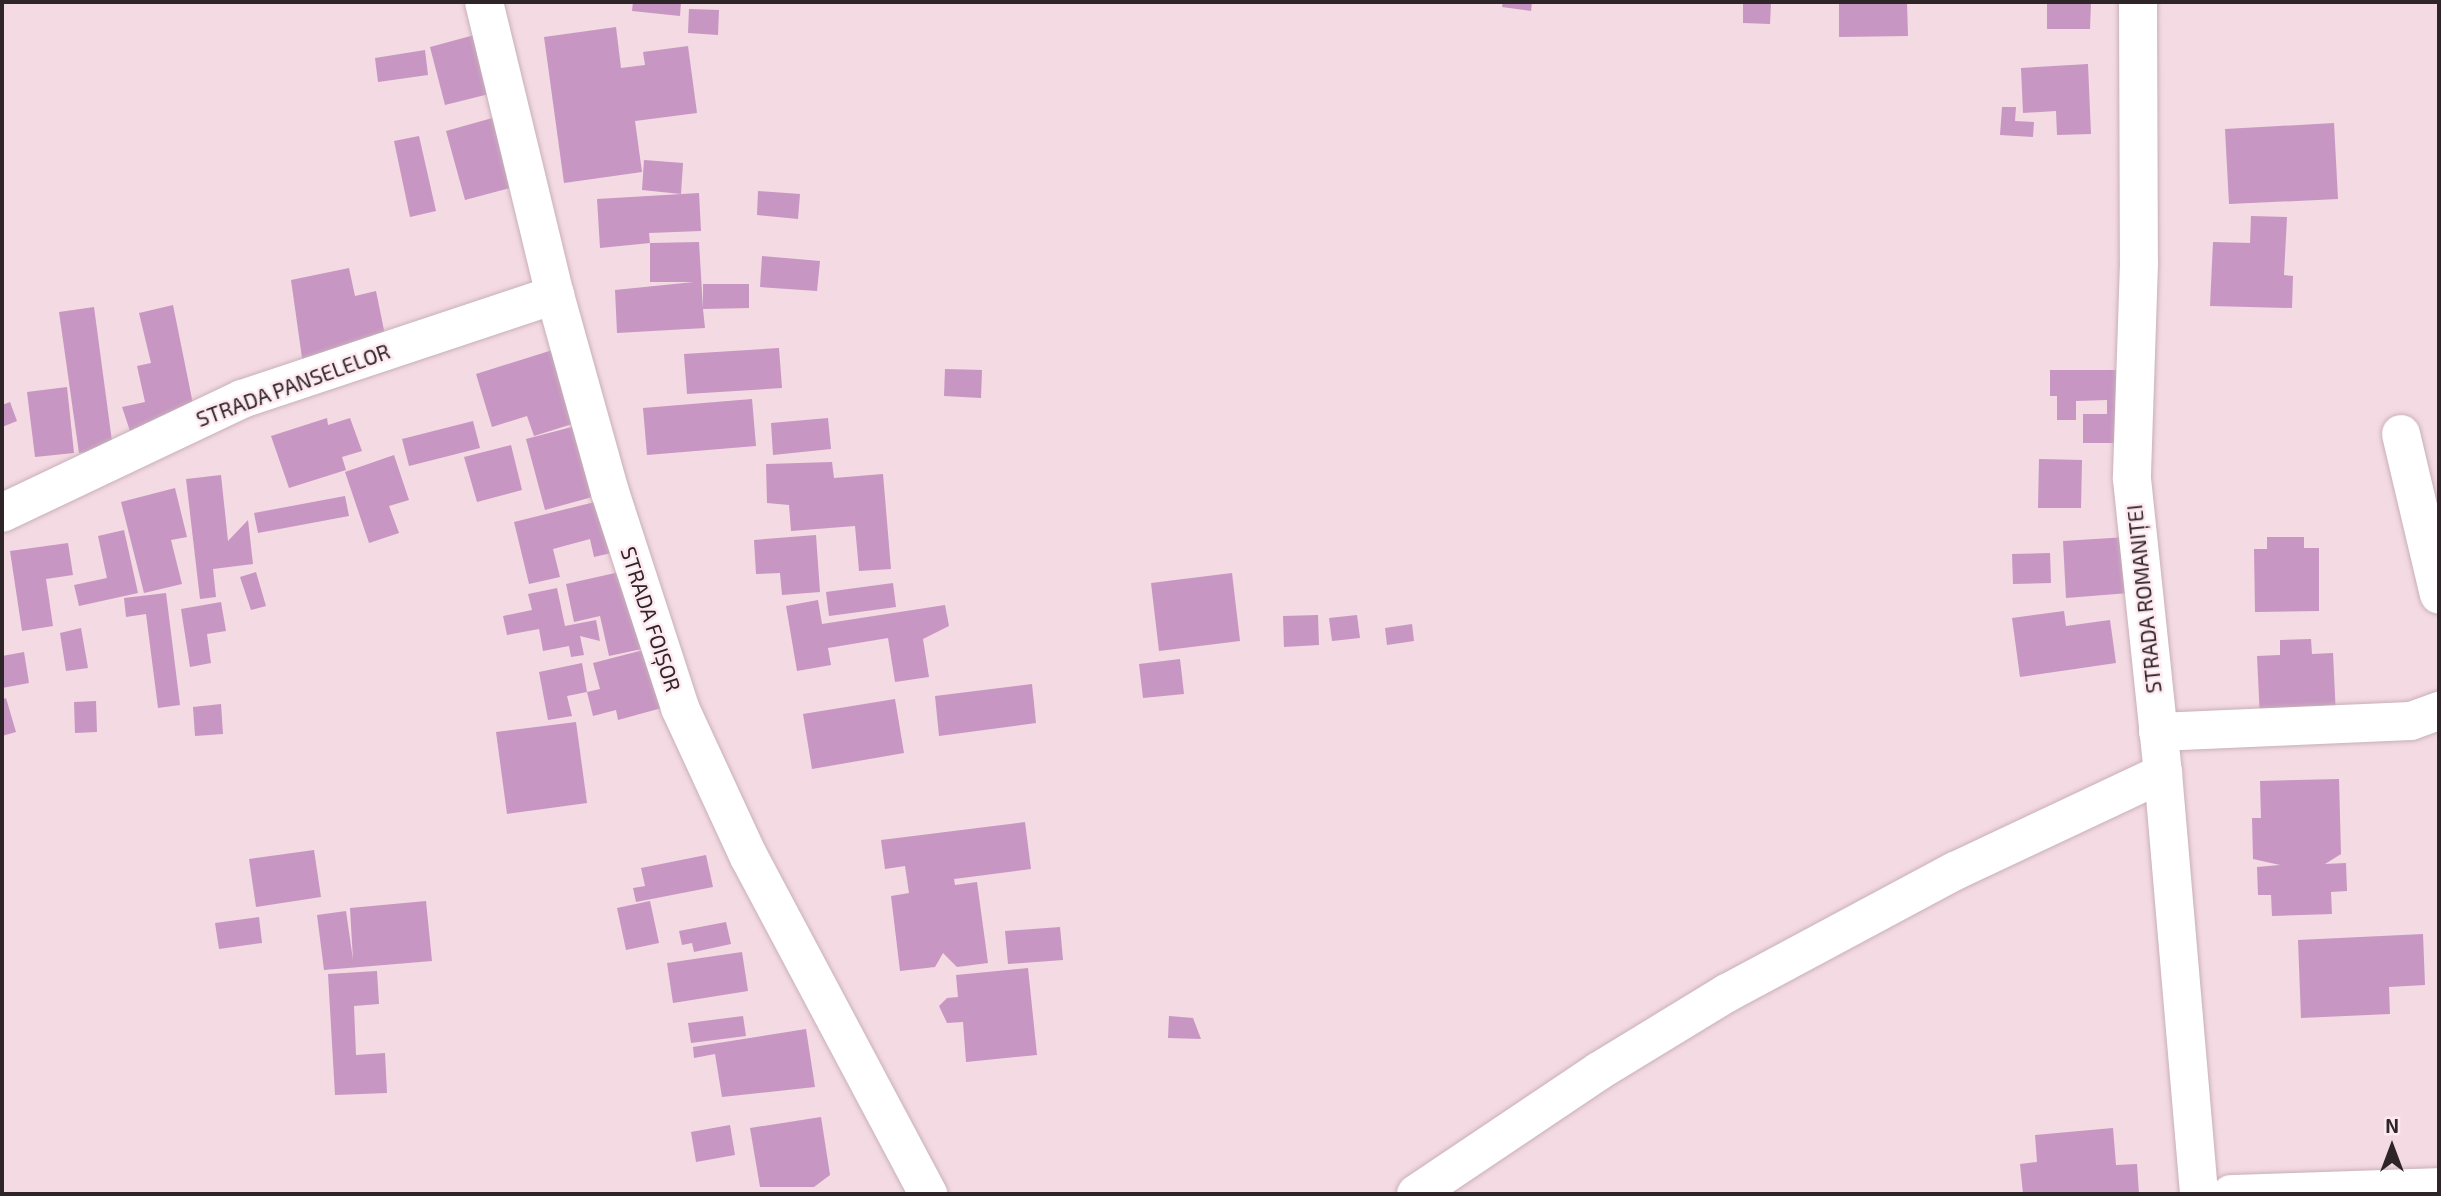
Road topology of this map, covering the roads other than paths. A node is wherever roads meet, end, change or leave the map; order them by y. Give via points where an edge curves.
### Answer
1 (484, 2) edge
2 (2138, 2) edge
3 (555, 295) junction
4 (2401, 434) dead end
5 (2, 513) edge
6 (2439, 595) edge
7 (2439, 711) edge
8 (2158, 732) junction
9 (2163, 773) junction
10 (2439, 1187) edge
11 (928, 1194) edge
12 (1416, 1194) edge
13 (2199, 1194) edge
14 (2231, 1194) edge

1 - 3 street, STRADA FOIȘOR
2 - 8 street, STRADA ROMANIȚEI via 2139,263 2132,479
3 - 5 street, STRADA PANSELELOR via 242,399
3 - 11 street, STRADA FOIȘOR via 610,492 680,708 749,858
4 - 6 street
7 - 8 street via 2411,721
8 - 9 street, STRADA ROMANIȚEI
9 - 12 street via 1944,877 1727,993 1599,1071
9 - 13 street, STRADA ROMANIȚEI
10 - 14 street

